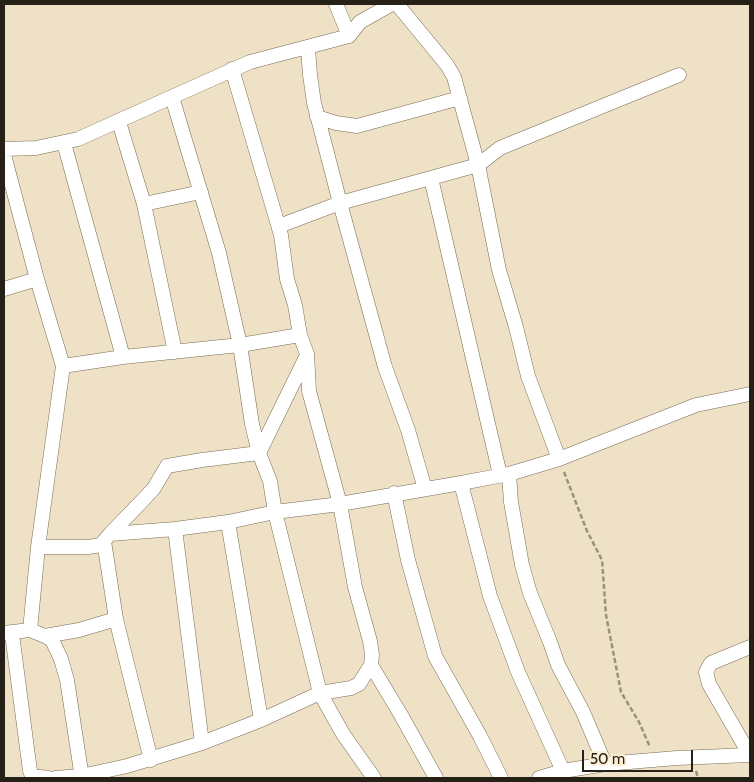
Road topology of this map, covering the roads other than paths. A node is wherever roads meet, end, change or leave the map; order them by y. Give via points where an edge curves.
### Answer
1 (336, 4) edge
2 (392, 4) edge
3 (397, 4) edge
4 (349, 36) junction
5 (308, 48) junction
6 (232, 69) junction
7 (679, 74) dead end
8 (172, 98) junction
9 (460, 98) junction
10 (318, 117) junction
11 (119, 122) junction
12 (64, 143) junction
13 (4, 149) edge
14 (4, 155) edge
15 (478, 165) junction
16 (431, 178) junction
17 (201, 192) junction
18 (340, 203) junction
19 (144, 204) junction
20 (278, 226) junction
21 (37, 279) junction
22 (4, 289) edge
23 (300, 335) junction
24 (240, 345) junction
25 (175, 352) junction
26 (307, 354) junction
27 (124, 357) junction
28 (63, 366) junction
29 (750, 394) edge
30 (259, 453) junction
31 (559, 459) junction
32 (504, 474) junction
33 (461, 483) junction
34 (425, 489) junction
35 (394, 493) junction
36 (340, 504) junction
37 (275, 512) junction
38 (228, 522) junction
39 (175, 529) junction
40 (107, 537) junction
41 (38, 547) junction
42 (116, 619) junction
43 (30, 630) junction
44 (8, 634) edge
45 (46, 636) junction
46 (750, 646) edge
47 (371, 665) junction
48 (320, 693) junction
49 (261, 720) junction
50 (202, 743) junction
51 (750, 755) edge
52 (151, 760) junction
53 (605, 764) junction
54 (563, 771) junction
55 (583, 773) edge
56 (32, 777) edge
57 (81, 777) edge
58 (48, 778) edge
59 (55, 778) edge
60 (374, 778) edge
61 (436, 778) edge
62 (501, 778) edge
63 (539, 778) edge

1 - 4 street
2 - 4 street via 360,22
3 - 9 street via 447,65
4 - 5 street
5 - 6 street via 269,56
5 - 10 street
6 - 8 street
6 - 20 street
7 - 15 street via 500,148
8 - 11 street
8 - 17 street
9 - 10 street via 357,126
9 - 15 street
10 - 18 street
11 - 12 street
11 - 19 street
12 - 13 street via 25,150
12 - 27 street
14 - 21 street
15 - 16 street
15 - 31 street via 500,270 528,376
16 - 18 street
16 - 32 street
17 - 19 street
17 - 24 street
18 - 20 street
18 - 34 street via 385,367
19 - 25 street
20 - 23 street
21 - 22 street
21 - 28 street
23 - 24 street
23 - 26 street
24 - 25 street
24 - 30 street
25 - 27 street
26 - 30 street
26 - 36 street via 310,398
27 - 28 street
28 - 41 street
29 - 31 street via 696,405
30 - 37 street via 270,481
30 - 40 street via 167,466 154,488
31 - 32 street
32 - 33 street
32 - 53 street via 530,593 558,665
33 - 34 street
33 - 54 street via 490,596 518,672
34 - 35 street
35 - 36 street
35 - 62 street via 408,560 435,656
36 - 37 street
36 - 47 street via 354,587 370,641
37 - 38 street
37 - 48 street
38 - 39 street
38 - 49 street
39 - 40 street
39 - 50 street
40 - 41 street via 100,544 88,547
40 - 42 street
41 - 43 street
42 - 45 street
42 - 52 street
43 - 44 street
43 - 45 street
44 - 56 street
45 - 57 street via 62,659
46 - 51 street via 711,663 706,672 709,684
47 - 48 street via 359,684
47 - 61 street
48 - 49 street
48 - 60 street via 343,734
49 - 50 street
50 - 52 street
51 - 53 street
52 - 57 street
53 - 55 street
54 - 55 street
54 - 63 street
56 - 58 street
57 - 59 street

